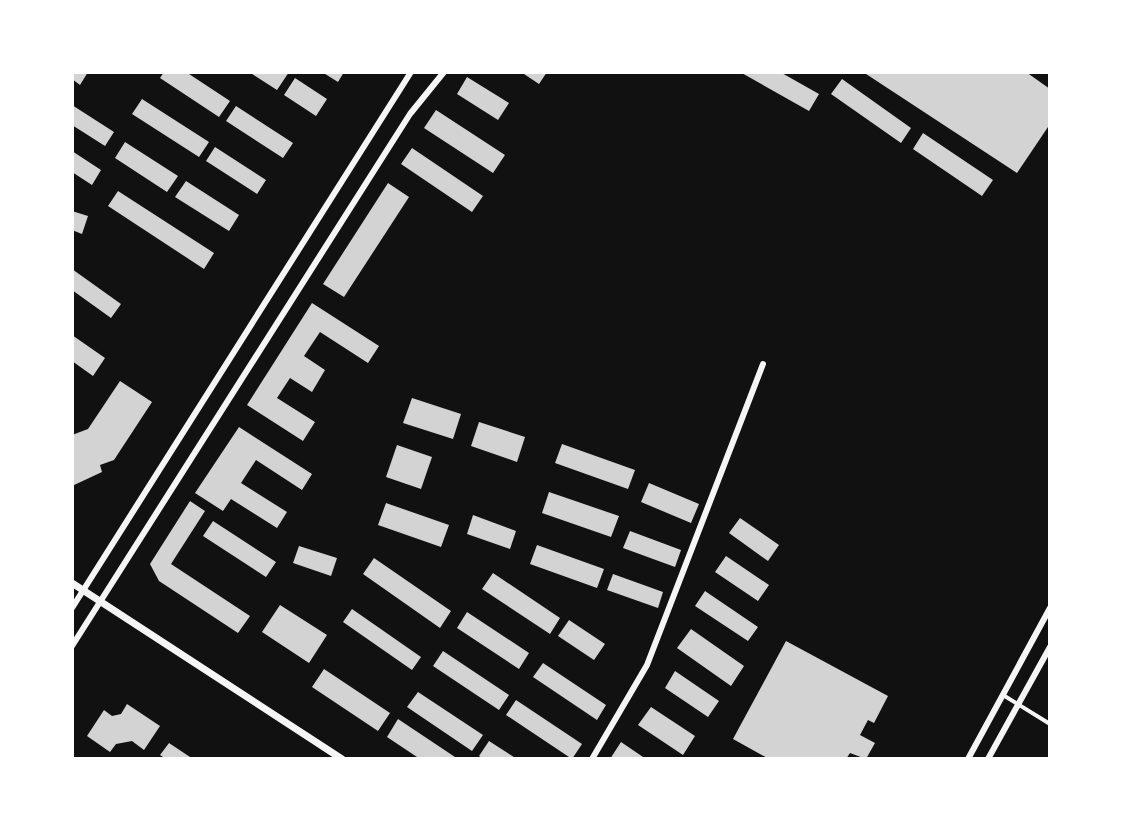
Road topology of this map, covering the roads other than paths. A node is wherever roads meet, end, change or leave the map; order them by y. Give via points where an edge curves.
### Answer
1 (411, 72) edge
2 (444, 72) edge
3 (763, 364) dead end
4 (72, 583) edge
5 (83, 591) junction
6 (100, 602) junction
7 (72, 608) edge
8 (1050, 608) edge
9 (72, 646) edge
10 (1050, 647) edge
11 (1003, 695) junction
12 (1018, 704) junction
13 (1050, 724) edge
14 (342, 759) edge
15 (592, 759) edge
16 (968, 759) edge
17 (988, 759) edge

1 - 5 main road
2 - 6 main road via 410,114
3 - 15 main road via 647,665
4 - 5 highway
5 - 6 highway
5 - 7 main road
6 - 9 main road
6 - 14 highway
8 - 11 main road
10 - 12 main road
11 - 12 street
11 - 16 main road
12 - 13 street
12 - 17 main road

